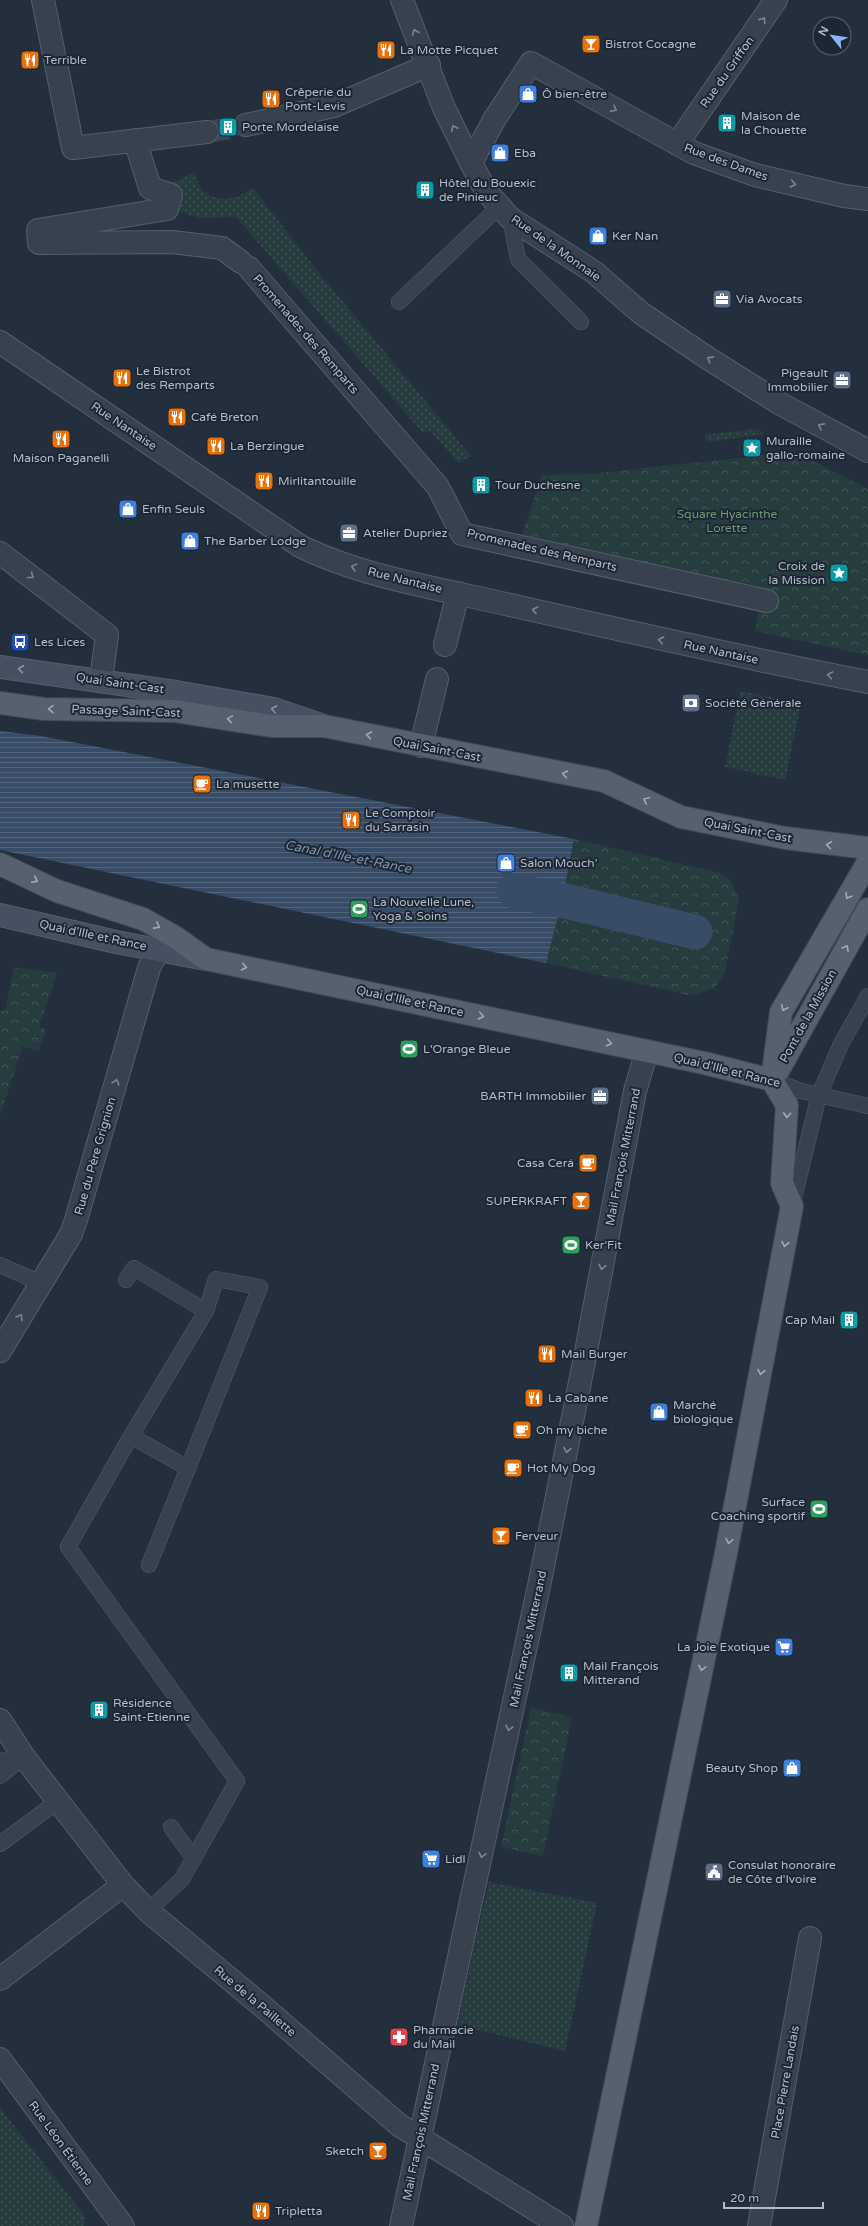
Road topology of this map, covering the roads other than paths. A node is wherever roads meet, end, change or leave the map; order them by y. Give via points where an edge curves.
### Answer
1 (44, 0) edge
2 (402, 0) edge
3 (776, 0) edge
4 (429, 65) junction
5 (246, 125) tunnel mouth
6 (208, 132) tunnel mouth
7 (139, 140) junction
8 (677, 144) junction
9 (471, 163) junction
10 (868, 199) edge
11 (505, 212) junction
12 (399, 302) dead end
13 (581, 322) dead end
14 (0, 342) edge
15 (868, 451) edge
16 (0, 553) edge
17 (458, 593) junction
18 (767, 601) dead end
19 (445, 644) dead end
20 (0, 667) edge
21 (437, 679) dead end
22 (101, 680) junction
23 (868, 682) edge
24 (0, 703) edge
25 (324, 726) junction
26 (421, 746) junction
27 (868, 848) edge
28 (868, 862) edge
29 (0, 864) edge
30 (868, 908) edge
31 (0, 914) edge
32 (159, 949) junction
33 (206, 959) junction
34 (868, 996) edge
35 (647, 1051) junction
36 (772, 1080) junction
37 (819, 1095) junction
38 (868, 1106) edge
39 (792, 1206) junction
40 (0, 1265) edge
41 (126, 1280) dead end
42 (41, 1283) junction
43 (206, 1311) junction
44 (0, 1351) edge
45 (131, 1436) junction
46 (188, 1468) junction
47 (149, 1565) dead end
48 (0, 1720) edge
49 (24, 1757) junction
50 (0, 1761) edge
51 (0, 1776) edge
52 (58, 1801) junction
53 (171, 1827) dead end
54 (0, 1844) edge
55 (194, 1858) junction
56 (123, 1885) junction
57 (148, 1911) junction
58 (810, 1938) dead end
59 (0, 1980) edge
60 (0, 2059) edge
61 (420, 2139) junction
62 (123, 2226) edge
63 (400, 2226) edge
64 (562, 2226) edge
65 (586, 2226) edge
66 (759, 2226) edge

1 - 7 street via 73,148
4 -> 2 street, Rue de la Monnaie
8 -> 3 street, Rue du Griffon
4 - 5 street via 334,106
9 -> 4 street, Rue de la Monnaie via 444,108
6 - 7 street
7 - 18 street, Promenades des Remparts via 150,188 171,195 167,209 38,230 39,243 172,242 222,248 245,265 438,488 462,534
9 -> 8 street, Rue des Dames via 494,120 531,63
8 -> 10 street, Rue des Dames via 754,175 844,196
9 - 11 street, Rue de la Monnaie via 486,191
11 - 12 lane
11 - 13 lane via 518,259
15 -> 11 street, Rue de la Monnaie via 779,404 706,357 641,313 594,272
17 -> 14 street, Rue Nantaise via 328,560 300,546
16 -> 22 street via 107,635
17 - 19 street
23 -> 17 street, Rue Nantaise via 717,652
22 -> 20 main road, Quai Saint-Cast
21 - 26 street
25 -> 22 main road, Quai Saint-Cast via 274,709
25 -> 24 main road, Passage Saint-Cast via 272,726 174,711 44,709
26 -> 25 main road, Quai Saint-Cast
27 -> 26 main road, Quai Saint-Cast via 785,838 681,817 604,781
28 -> 36 main road, Pont de la Mission via 781,1012
29 -> 33 main road via 57,891 143,919
36 -> 30 main road, Pont de la Mission
31 - 32 main road, Quai d'Ille et Rance via 116,942
32 - 33 main road, Quai d'Ille et Rance
42 -> 32 street, Rue du Père Grignion via 71,1234 76,1220 149,968
33 -> 35 main road, Quai d'Ille et Rance
34 - 37 lane via 841,1044
35 - 36 main road, Quai d'Ille et Rance
35 -> 61 street, Mail François Mitterrand via 634,1099 538,1589
36 - 37 lane, Quai d'Ille et Rance
36 -> 39 main road via 787,1105 782,1183
37 - 38 lane, Quai d'Ille et Rance
37 - 39 lane
39 -> 65 main road via 726,1553
40 - 42 lane
41 - 43 lane via 134,1268
44 -> 42 street, Rue du Père Grignion
43 - 45 lane
43 - 46 lane via 216,1280 260,1287
45 - 46 lane
45 - 55 lane via 68,1547 236,1781
46 - 47 lane
48 - 49 street, Rue de la Paillette
49 - 50 lane
49 - 51 lane
49 - 52 street, Rue de la Paillette
52 - 54 lane
52 - 56 street, Rue de la Paillette
53 - 55 lane
55 - 57 lane via 182,1879
56 - 57 street, Rue de la Paillette
56 - 59 street
57 - 61 street, Rue de la Paillette via 399,2125
58 - 66 street, Place Pierre Landais
60 - 62 street, Rue Léon Étienne
61 - 63 street, Mail François Mitterrand
61 - 64 street, Rue de la Paillette

